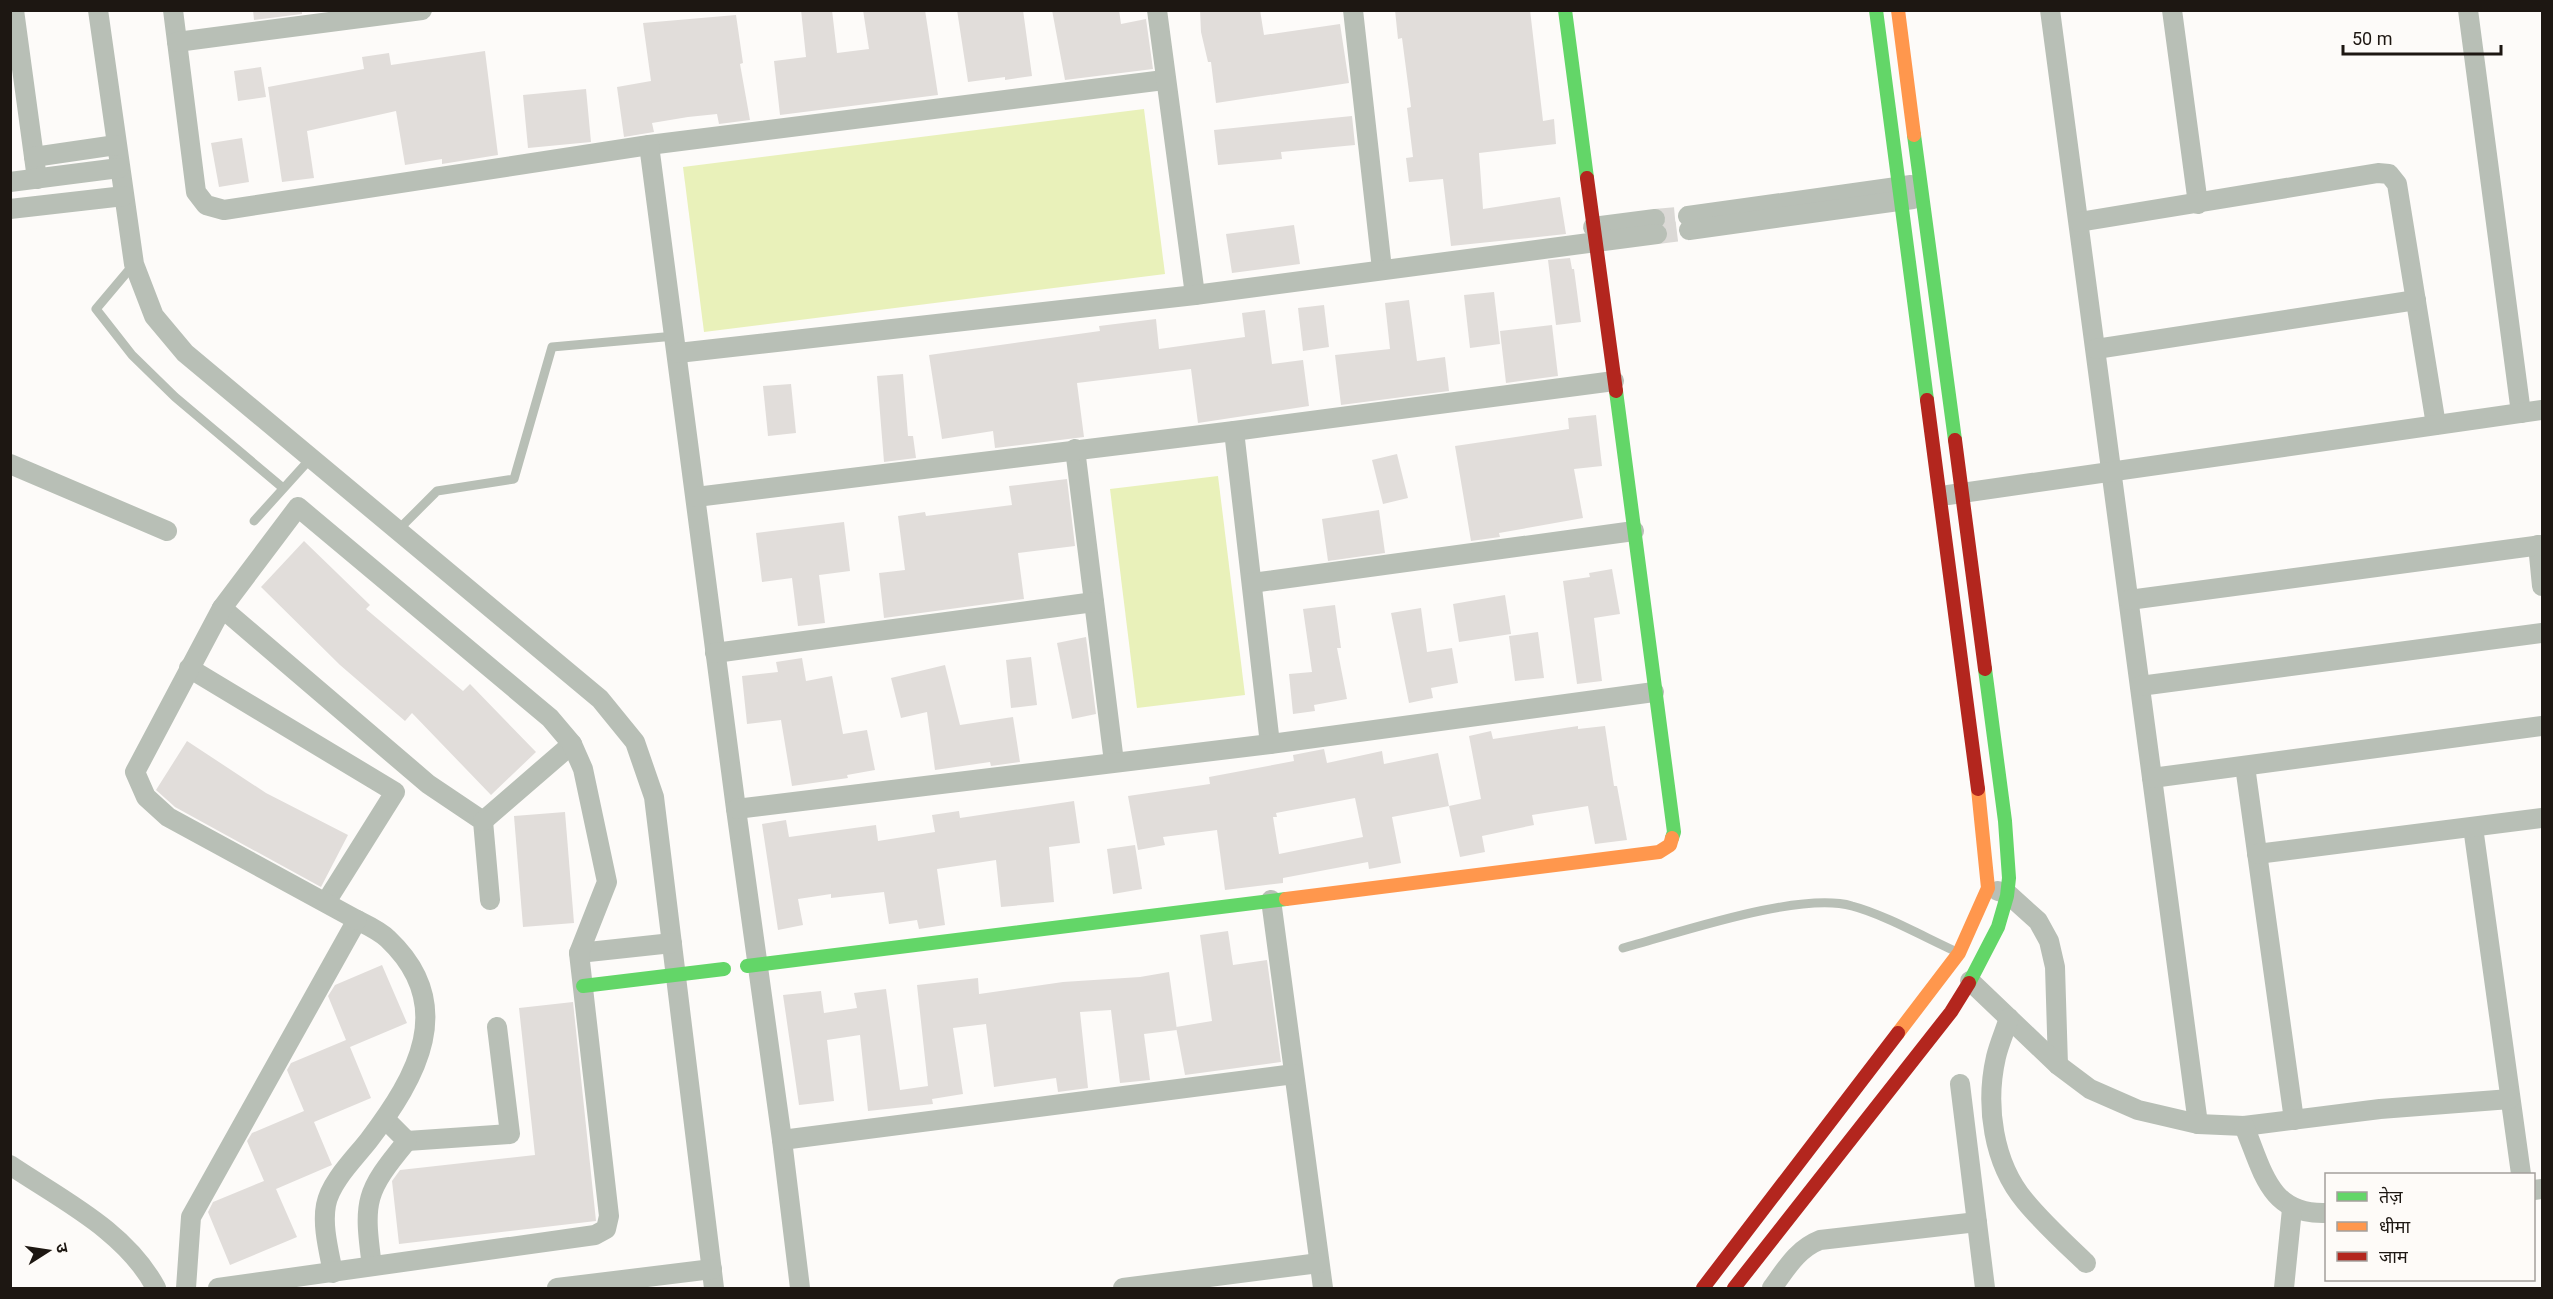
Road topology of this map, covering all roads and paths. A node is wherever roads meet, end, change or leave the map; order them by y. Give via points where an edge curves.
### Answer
1 (14, 10) edge
2 (98, 10) edge
3 (173, 10) edge
4 (422, 10) edge
5 (1157, 10) edge
6 (1353, 10) edge
7 (1565, 10) edge
8 (1876, 10) edge
9 (1898, 10) edge
10 (2050, 10) edge
11 (2172, 10) edge
12 (2468, 10) edge
13 (177, 42) junction
14 (1164, 80) junction
15 (116, 145) junction
16 (650, 145) junction
17 (34, 157) junction
18 (119, 168) junction
19 (37, 179) junction
20 (10, 182) edge
21 (1920, 191) junction
22 (1899, 194) junction
23 (124, 196) junction
24 (2198, 204) junction
25 (10, 209) edge
26 (2079, 222) junction
27 (1688, 223) tunnel mouth
28 (1656, 226) tunnel mouth
29 (1594, 234) junction
30 (134, 264) junction
31 (1382, 269) junction
32 (1195, 295) junction
33 (2416, 300) junction
34 (676, 345) junction
35 (2096, 349) junction
36 (1614, 381) junction
37 (2542, 410) edge
38 (2521, 413) junction
39 (2436, 425) junction
40 (1234, 431) junction
41 (1076, 449) junction
42 (311, 458) junction
43 (10, 464) edge
44 (2113, 472) junction
45 (283, 488) junction
46 (1962, 493) junction
47 (1941, 496) junction
48 (696, 497) junction
49 (254, 520) dead end
50 (398, 530) junction
51 (167, 531) dead end
52 (1634, 531) junction
53 (2540, 545) edge
54 (1252, 584) junction
55 (2542, 586) edge
56 (2129, 600) junction
57 (1094, 602) junction
58 (222, 608) junction
59 (2542, 633) edge
60 (716, 653) junction
61 (189, 668) junction
62 (2140, 686) junction
63 (1654, 692) junction
64 (2542, 726) edge
65 (572, 744) junction
66 (1270, 744) junction
67 (1114, 762) junction
68 (2245, 766) junction
69 (2152, 778) junction
70 (736, 810) junction
71 (2542, 818) edge
72 (483, 821) junction
73 (2473, 827) junction
74 (2257, 854) junction
75 (1988, 888) junction
76 (2008, 894) junction
77 (490, 900) dead end
78 (1271, 900) junction
79 (326, 902) junction
80 (357, 920) junction
81 (672, 944) junction
82 (1623, 948) dead end
83 (1959, 952) junction
84 (579, 953) junction
85 (753, 966) junction
86 (724, 969) dead end
87 (676, 976) junction
88 (1970, 981) junction
89 (583, 986) junction
90 (2009, 1018) junction
91 (497, 1028) dead end
92 (2058, 1065) junction
93 (1294, 1074) junction
94 (1960, 1084) dead end
95 (2510, 1099) junction
96 (385, 1119) junction
97 (2295, 1120) junction
98 (2198, 1124) junction
99 (2244, 1126) junction
100 (782, 1140) junction
101 (407, 1141) junction
102 (10, 1165) edge
103 (2521, 1173) edge
104 (2292, 1209) junction
105 (2325, 1213) edge
106 (1977, 1222) junction
107 (1319, 1263) junction
108 (2085, 1263) dead end
109 (372, 1266) junction
110 (712, 1269) junction
111 (333, 1273) junction
112 (632, 1284) edge
113 (156, 1288) edge
114 (186, 1288) edge
115 (218, 1288) edge
116 (557, 1288) edge
117 (714, 1288) edge
118 (800, 1288) edge
119 (1123, 1288) edge
120 (1323, 1288) edge
121 (1703, 1288) edge
122 (1734, 1288) edge
123 (1772, 1288) edge
124 (1985, 1288) edge
125 (2284, 1288) edge

1 - 17 street
2 - 15 street
3 - 13 street
4 - 13 street
5 - 14 street
6 - 31 street
7 - 29 street
8 - 22 street
9 - 21 street
10 - 26 street
11 - 24 street
12 - 38 street
13 - 16 street via 196,192 206,205 224,210
14 - 16 street
14 - 32 street
15 - 17 street
15 - 18 street
16 - 34 street
17 - 19 street
18 - 19 street
18 - 23 street
19 - 20 street
21 - 22 street
21 - 46 street
22 - 27 street
22 - 47 street
23 - 25 street
23 - 30 street
24 - 26 street
24 - 33 street via 2389,174 2397,184
26 - 35 street
28 - 29 street
29 - 31 street
29 - 36 street
30 - 42 street via 154,316 185,353
30 - 45 lane via 96,309 132,356
31 - 32 street
32 - 34 street
33 - 35 street
33 - 39 street
34 - 48 street
34 - 50 lane via 552,347 514,479 437,491
35 - 44 street
36 - 40 street
36 - 52 street
37 - 38 street
38 - 39 street
39 - 44 street
40 - 41 street
40 - 54 street
41 - 48 street
41 - 57 street
42 - 45 lane
42 - 50 street
43 - 51 street
44 - 46 street
44 - 56 street
45 - 49 lane
46 - 47 street
46 - 76 street via 2005,821
47 - 75 street
48 - 60 street
50 - 81 street via 600,699 635,742 654,797
52 - 54 street
52 - 63 street
53 - 55 street
53 - 56 street
54 - 66 street
56 - 62 street
57 - 60 street
57 - 67 street
58 - 61 street
58 - 65 street via 298,507 550,718
58 - 72 street via 428,784
59 - 62 street
60 - 70 street
61 - 79 street via 135,772 146,797 168,817
61 - 79 street via 395,792
62 - 69 street
63 - 66 street
63 - 78 street via 1674,832 1670,845 1659,852
64 - 68 street
65 - 72 street
65 - 84 street via 583,769 607,882
66 - 67 street
67 - 70 street
68 - 69 street
68 - 74 street
69 - 98 street
70 - 85 street
71 - 73 street
72 - 77 street
73 - 74 street
73 - 95 street
74 - 97 street
75 - 76 street
75 - 83 street
76 - 88 street via 1994,938
76 - 92 street via 2038,921 2049,941 2055,967
78 - 85 street
78 - 93 street
79 - 80 street
80 - 96 street via 387,937 424,989 427,1024 419,1056
80 - 114 street via 191,1216
81 - 84 street
81 - 87 street
82 - 83 lane via 1756,913 1822,901 1852,906
83 - 121 street
84 - 89 street
85 - 100 street
86 - 87 street
87 - 89 street
87 - 110 street
88 - 90 street
88 - 122 street via 1951,1012
89 - 109 street via 609,1216 606,1229 595,1235
90 - 92 street
90 - 108 street via 1996,1057 1991,1096 1994,1134 2005,1171 2024,1200
91 - 101 street via 510,1134
92 - 98 street via 2090,1089 2138,1110
93 - 100 street
93 - 107 street
94 - 106 street
95 - 97 street
95 - 103 street
96 - 101 street
96 - 111 street via 335,1185 326,1204
97 - 99 street
98 - 99 street
99 - 104 street via 2277,1198
100 - 118 street
101 - 109 street via 378,1177 367,1205
102 - 113 street via 120,1239
104 - 105 street
104 - 125 street
106 - 123 street via 1820,1240 1798,1253
106 - 124 street
107 - 119 street
107 - 120 street
109 - 111 street
110 - 112 street
110 - 117 street
111 - 115 street
112 - 116 street

